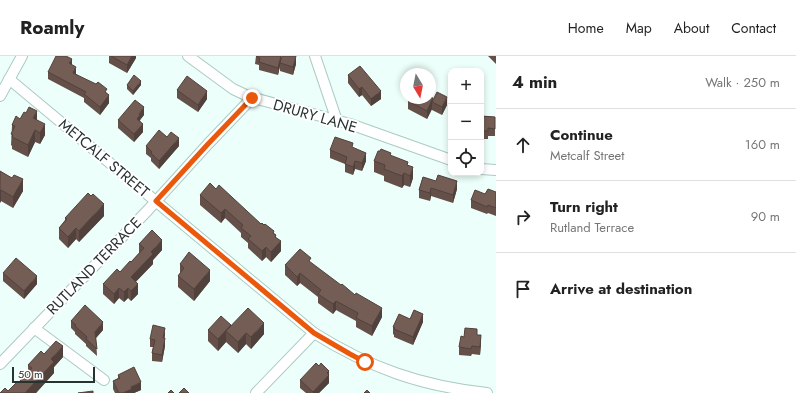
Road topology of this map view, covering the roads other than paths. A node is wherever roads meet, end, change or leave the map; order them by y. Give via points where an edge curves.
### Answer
1 (22, 56) edge
2 (188, 56) edge
3 (315, 56) edge
4 (9, 79) junction
5 (0, 96) edge
6 (252, 98) junction
7 (337, 121) junction
8 (448, 159) edge
9 (484, 168) edge
10 (496, 170) edge
11 (156, 201) junction
12 (34, 328) junction
13 (314, 333) junction
14 (0, 364) edge
15 (104, 380) dead end
16 (438, 390) edge
17 (256, 393) edge
18 (487, 393) edge

1 - 4 street
2 - 6 street, DRURY LANE via 240,94
3 - 7 street
4 - 5 street
4 - 11 street, METCALF STREET
6 - 7 street, DRURY LANE
6 - 11 street, RUTLAND TERRACE
7 - 8 street, DRURY LANE
9 - 10 street
11 - 12 street, RUTLAND TERRACE
11 - 13 street, METCALF STREET
12 - 14 street, RUTLAND TERRACE
12 - 15 street
13 - 16 street, METCALF STREET via 380,368
13 - 17 street
16 - 18 street, METCALF STREET

